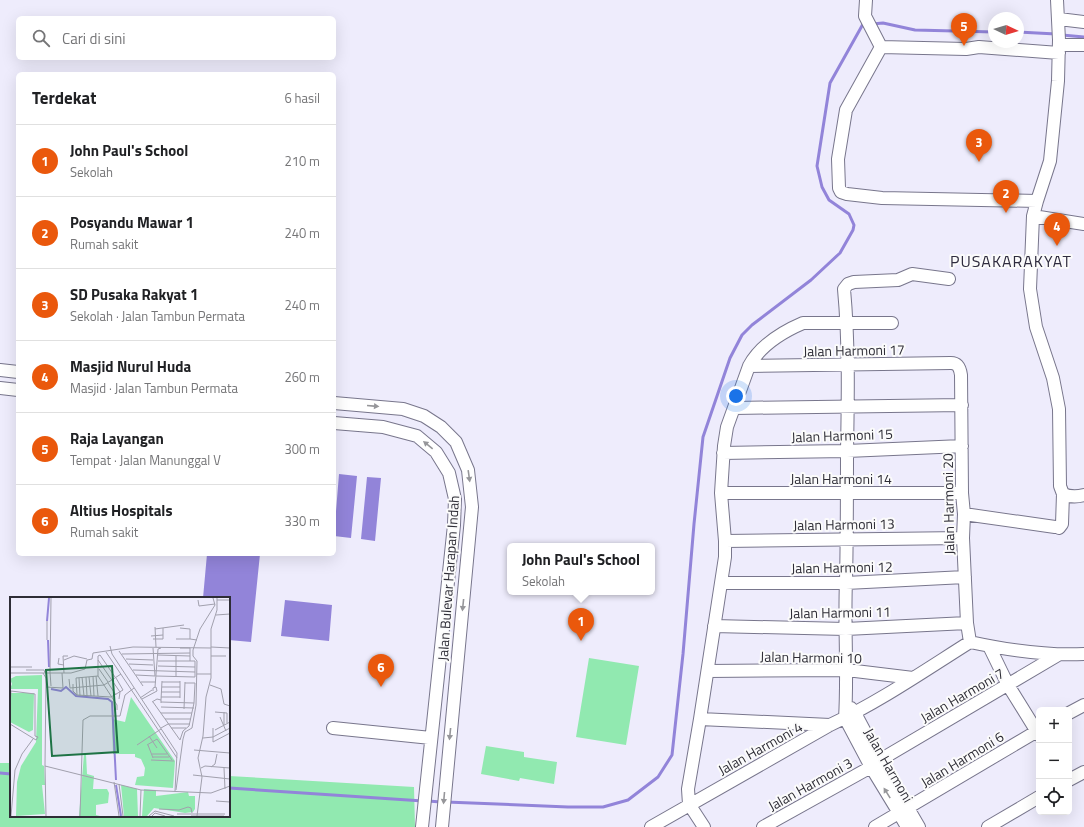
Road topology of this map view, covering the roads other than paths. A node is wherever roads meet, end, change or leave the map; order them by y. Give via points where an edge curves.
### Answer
1 (866, 0) edge
2 (1057, 0) edge
3 (1059, 21) junction
4 (1084, 22) edge
5 (1084, 45) edge
6 (1059, 46) junction
7 (881, 47) junction
8 (1036, 200) junction
9 (1033, 216) junction
10 (1084, 224) edge
11 (950, 279) dead end
12 (847, 322) junction
13 (892, 323) dead end
14 (749, 366) junction
15 (847, 366) junction
16 (959, 366) joint
17 (0, 370) edge
18 (16, 372) edge
19 (0, 388) edge
20 (16, 390) edge
21 (336, 403) edge
22 (962, 405) junction
23 (848, 407) junction
24 (734, 408) junction
25 (336, 423) edge
26 (962, 446) junction
27 (847, 451) junction
28 (723, 453) junction
29 (847, 493) junction
30 (962, 493) junction
31 (721, 494) junction
32 (1063, 494) junction
33 (1084, 495) edge
34 (964, 514) junction
35 (453, 534) junction
36 (470, 536) junction
37 (848, 538) junction
38 (963, 538) junction
39 (725, 541) junction
40 (965, 577) junction
41 (721, 583) junction
42 (846, 583) junction
43 (967, 623) junction
44 (714, 626) junction
45 (846, 629) junction
46 (970, 642) junction
47 (989, 646) junction
48 (1084, 654) edge
49 (1058, 655) junction
50 (847, 670) junction
51 (708, 671) junction
52 (438, 677) junction
53 (913, 678) junction
54 (456, 679) junction
55 (1008, 685) junction
56 (1084, 705) edge
57 (1072, 711) edge
58 (850, 716) junction
59 (700, 718) junction
60 (830, 725) junction
61 (333, 728) dead end
62 (1036, 729) edge
63 (1036, 733) edge
64 (431, 738) junction
65 (875, 764) junction
66 (1084, 772) edge
67 (1071, 779) edge
68 (1036, 800) edge
69 (689, 804) junction
70 (904, 810) junction
71 (422, 823) edge
72 (442, 823) edge
73 (651, 827) edge
74 (704, 827) edge
75 (763, 827) edge
76 (875, 827) edge
77 (906, 827) edge
78 (919, 827) edge
79 (988, 827) edge

1 - 7 street via 865,16
2 - 3 street
3 - 4 street
3 - 6 street
5 - 6 street
6 - 7 street via 966,49
6 - 8 street via 1050,161
7 - 8 street via 846,110 838,159 841,192 882,198
8 - 9 street
9 - 10 street
9 - 32 street via 1030,289 1036,327 1053,378 1059,409 1060,486
11 - 12 street via 912,274 898,280 850,283 844,289
12 - 13 street
12 - 14 street via 802,323 770,342
12 - 15 street
14 - 15 street, Jalan Harmoni 17
14 - 24 street
15 - 16 street, Jalan Harmoni 17 via 955,363
15 - 23 street
16 - 22 street, Jalan Harmoni 20
17 - 18 street
19 - 20 street
21 -> 36 street, Jalan Bulevar Harapan Indah via 403,409 424,416 441,427 456,442 468,470 472,507
22 - 23 street
22 - 26 street, Jalan Harmoni 20
23 - 24 street
23 - 27 street
24 - 28 street via 727,427
35 -> 25 street, Jalan Bulevar Harapan Indah via 455,499 449,473 436,452 417,436 383,427
26 - 27 street, Jalan Harmoni 15
26 - 30 street, Jalan Harmoni 20
27 - 28 street, Jalan Harmoni 15
27 - 29 street
28 - 31 street
29 - 30 street, Jalan Harmoni 14
29 - 31 street, Jalan Harmoni 14
29 - 37 street
30 - 34 street, Jalan Harmoni 20
31 - 39 street
32 - 33 street
32 - 34 street via 1062,524 1057,528
34 - 38 street, Jalan Harmoni 20
35 - 36 street
35 - 52 street, Jalan Bulevar Harapan Indah
36 -> 54 street, Jalan Bulevar Harapan Indah
37 - 38 street, Jalan Harmoni 13
37 - 39 street, Jalan Harmoni 13
37 - 42 street
38 - 40 street, Jalan Harmoni 20
39 - 41 street
40 - 42 street, Jalan Harmoni 12
40 - 43 street, Jalan Harmoni 20
41 - 42 street, Jalan Harmoni 12
41 - 44 street
42 - 45 street
43 - 45 street, Jalan Harmoni 11
43 - 46 street, Jalan Harmoni 20
44 - 45 street, Jalan Harmoni 11
44 - 51 street
45 - 50 street
46 - 47 street
46 - 53 street, Jalan Harmoni 4
47 - 49 street
47 - 55 street
48 - 49 street
49 - 55 street, Jalan Harmoni 7
50 - 51 street, Jalan Harmoni 10
50 - 53 street, Jalan Harmoni 10
50 - 58 street, Jalan Harmoni via 846,702
51 - 59 street
52 - 54 street
52 - 64 street, Jalan Bulevar Harapan Indah
53 - 58 street, Jalan Harmoni 4
54 -> 72 street, Jalan Bulevar Harapan Indah
55 - 62 street
55 - 65 street, Jalan Harmoni 7
56 - 57 street
58 - 60 street, Jalan Harmoni 4
58 - 65 street, Jalan Harmoni
59 - 60 street
59 - 69 street via 688,789
60 - 69 street, Jalan Harmoni 4
61 - 64 street
63 - 70 street, Jalan Harmoni 6
64 - 71 street, Jalan Bulevar Harapan Indah
65 - 70 street, Jalan Harmoni
65 - 75 street, Jalan Harmoni 3
66 - 67 street
68 - 79 street
69 - 73 street, Jalan Harmoni 4
69 - 74 street
70 - 76 street, Jalan Harmoni 6
70 - 77 street, Jalan Harmoni
70 - 78 street, Jalan Harmoni

